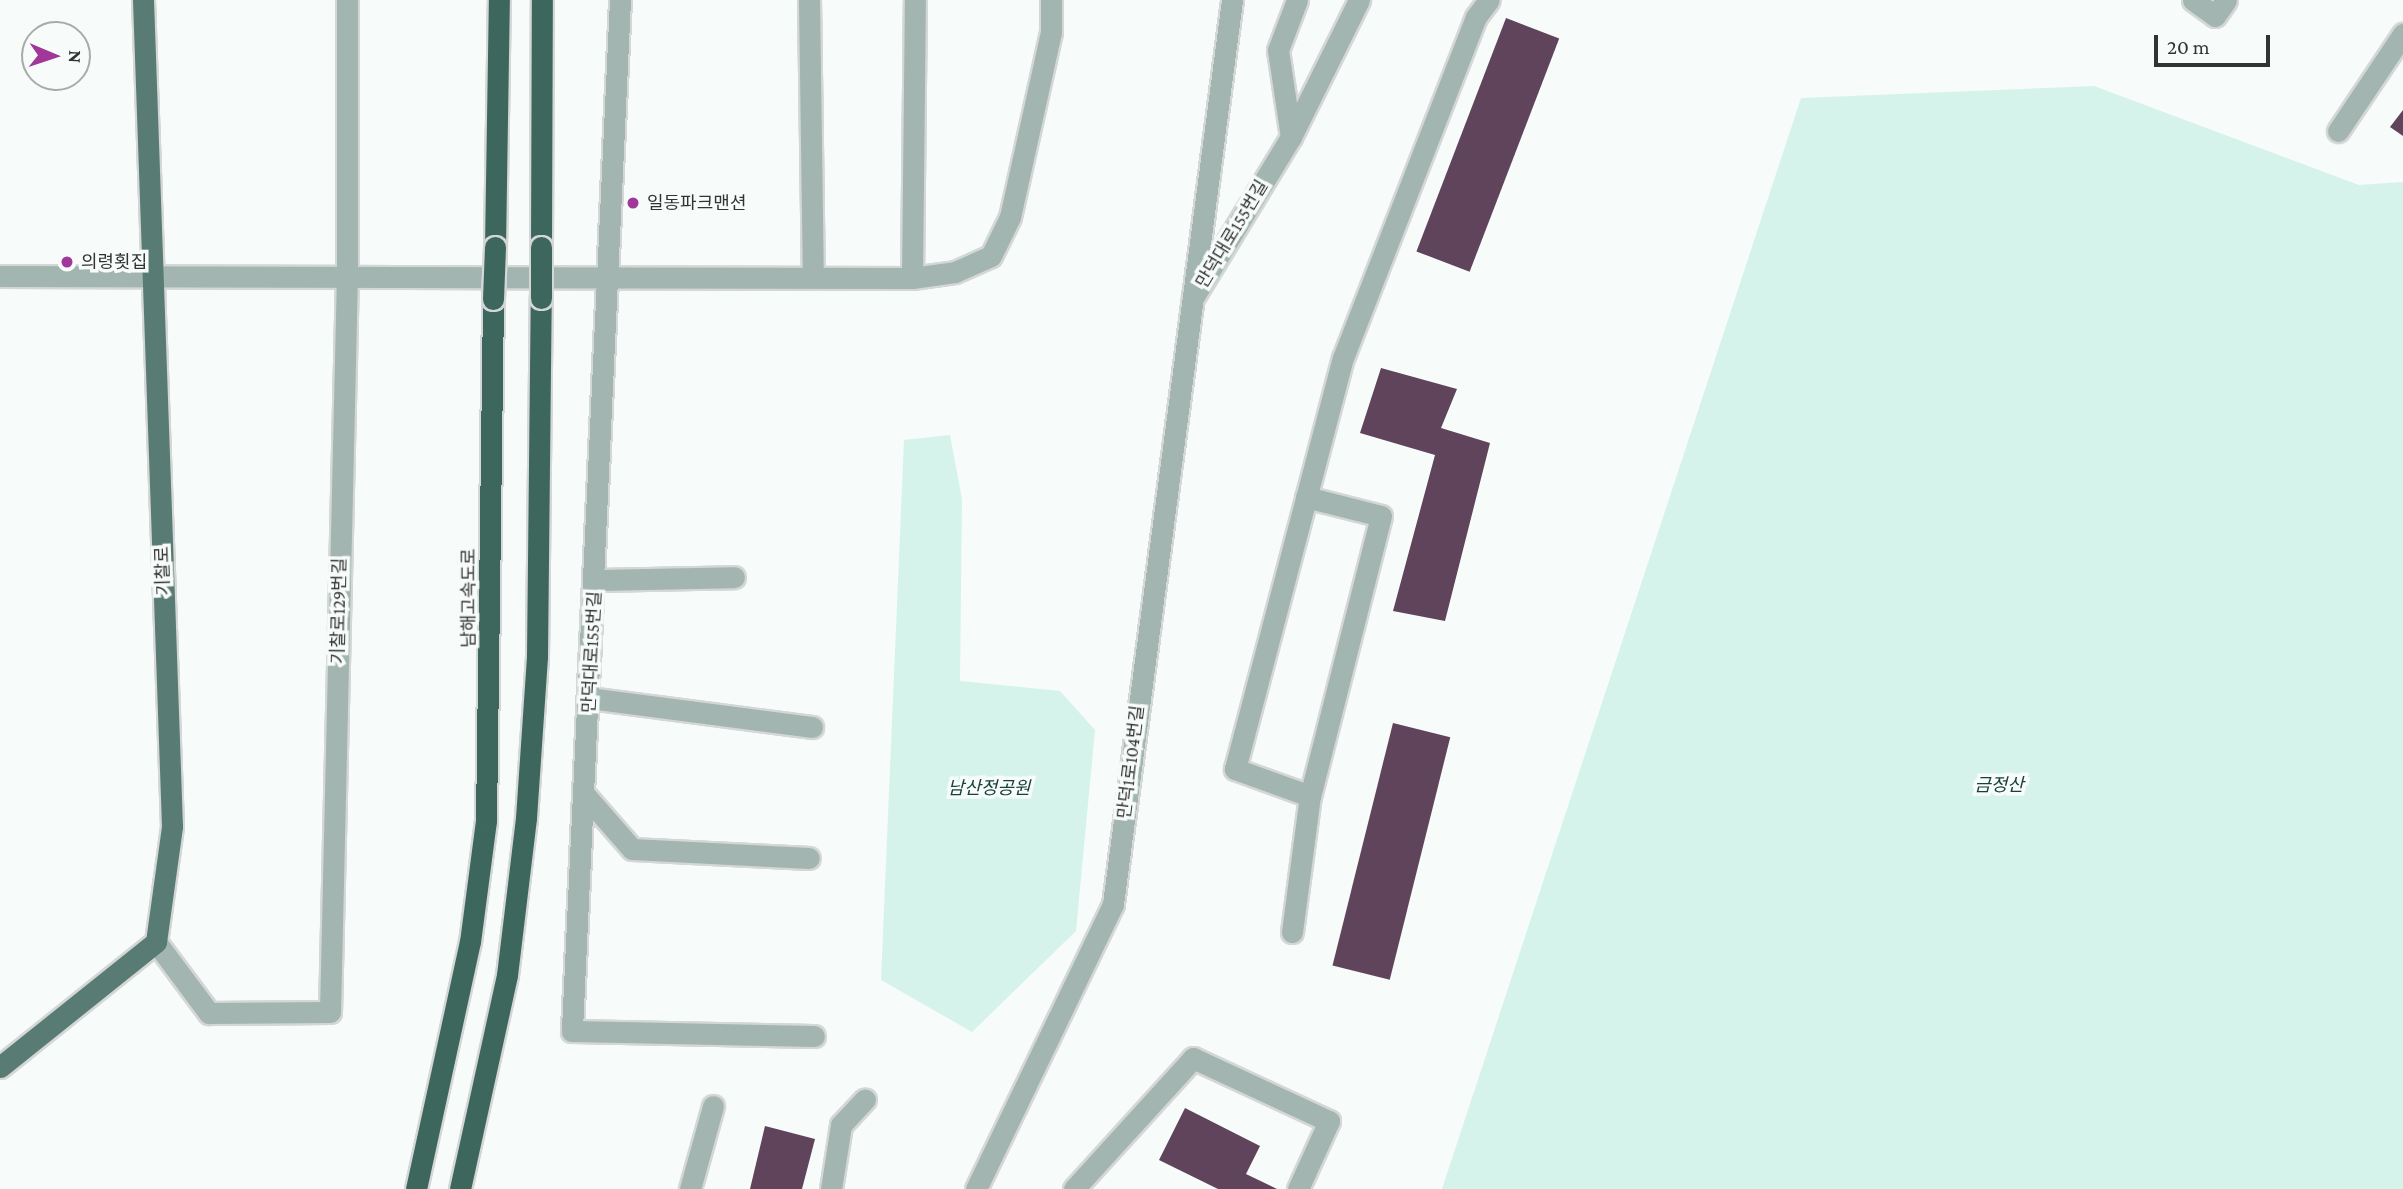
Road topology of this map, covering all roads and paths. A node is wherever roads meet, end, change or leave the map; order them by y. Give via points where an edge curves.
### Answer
1 (143, 0) edge
2 (347, 0) edge
3 (499, 0) edge
4 (542, 0) edge
5 (620, 0) edge
6 (808, 0) edge
7 (915, 0) edge
8 (1051, 0) edge
9 (1232, 0) edge
10 (1297, 0) edge
11 (1359, 0) edge
12 (1489, 0) edge
13 (2193, 0) edge
14 (2226, 0) edge
15 (2403, 34) edge
16 (2338, 131) dead end
17 (1291, 137) junction
18 (612, 274) junction
19 (153, 275) junction
20 (347, 275) junction
21 (0, 276) edge
22 (813, 276) junction
23 (912, 278) junction
24 (1189, 306) junction
25 (1306, 497) junction
26 (734, 577) dead end
27 (596, 580) junction
28 (589, 698) junction
29 (812, 727) dead end
30 (584, 794) junction
31 (1310, 796) junction
32 (809, 858) dead end
33 (1292, 932) dead end
34 (156, 942) junction
35 (814, 1036) dead end
36 (0, 1068) edge
37 (865, 1099) dead end
38 (713, 1106) dead end
39 (1078, 1188) edge
40 (416, 1189) edge
41 (460, 1189) edge
42 (690, 1189) edge
43 (831, 1189) edge
44 (976, 1189) edge
45 (1298, 1189) edge

1 - 19 main road, 기찰로
2 - 20 street, 기찰로129번길
3 - 40 highway, 남해고속도로, bridge via 486,821 470,942
4 - 41 highway, bridge via 537,656 526,818 507,975
5 - 18 street, 만덕대로155번길
6 - 22 street
7 - 23 street
8 - 23 street via 1051,32 1013,203 991,256 954,272
9 - 24 street, 만덕대로155번길
10 - 17 street via 1278,50
11 - 17 street, 만덕대로155번길
12 - 25 street via 1476,17 1343,358
13 - 14 street via 2215,16
15 - 16 street
17 - 24 street, 만덕대로155번길
18 - 20 street
18 - 22 street
18 - 27 street, 만덕대로155번길
19 - 20 street
19 - 21 street
19 - 34 main road, 기찰로 via 172,826
20 - 34 street, 기찰로129번길 via 330,1012 209,1013
22 - 23 street
24 - 44 street, 만덕1로104번길 via 1113,904
25 - 31 street via 1235,769
25 - 31 street via 1381,516
26 - 27 street
27 - 28 street, 만덕대로155번길
28 - 29 street
28 - 30 street, 만덕대로155번길
30 - 32 street via 632,849
30 - 35 street, 만덕대로155번길 via 572,1031
31 - 33 street
34 - 36 main road
37 - 43 street via 841,1125
38 - 42 street
39 - 45 street via 1193,1058 1329,1121

